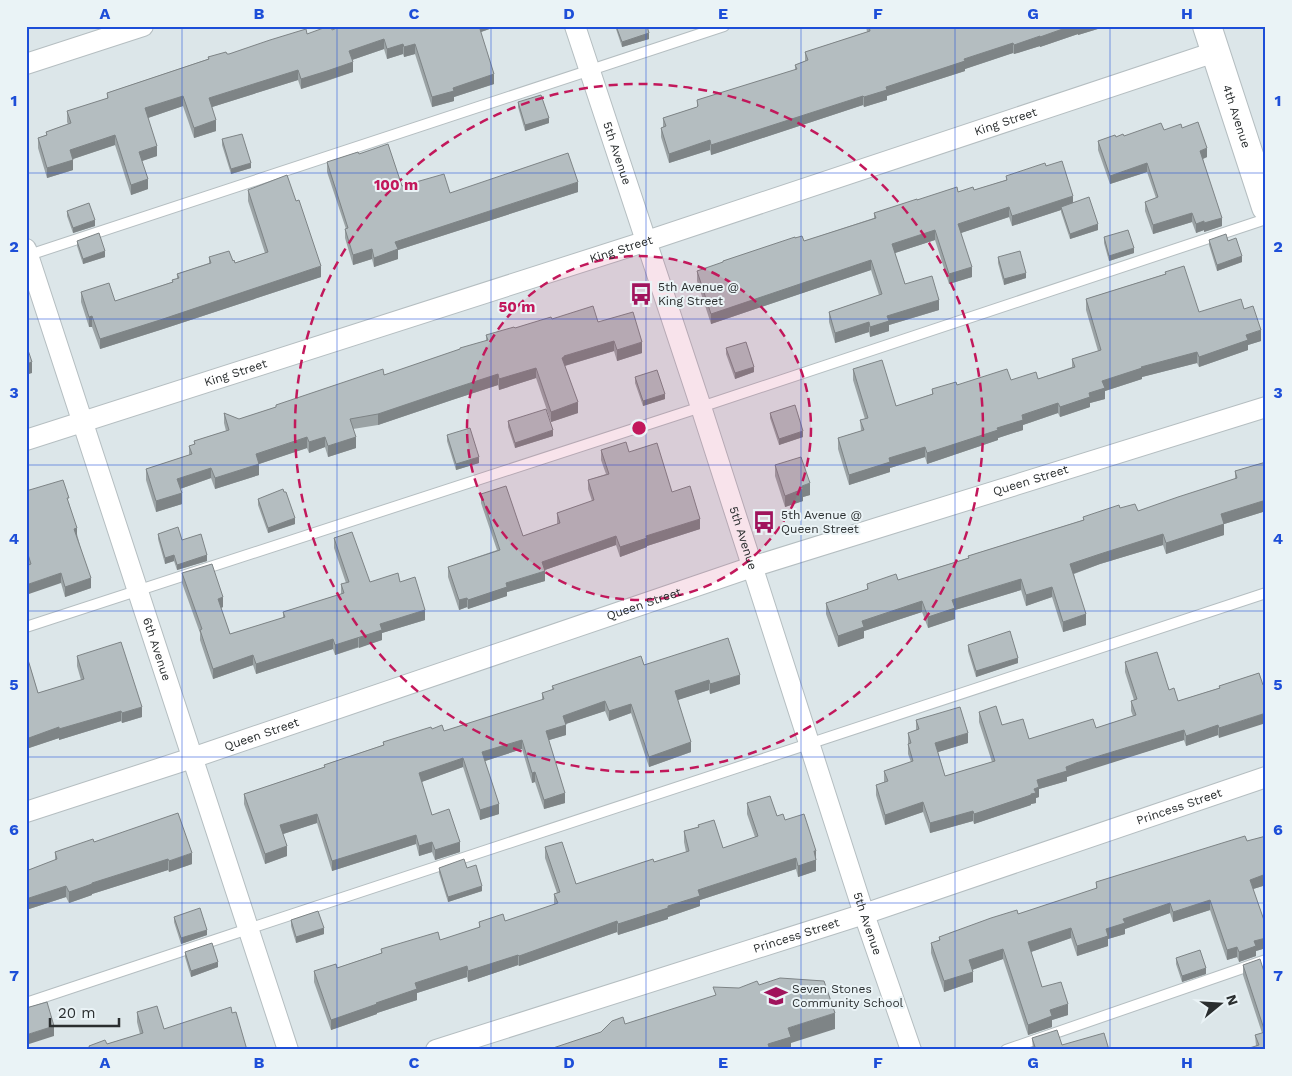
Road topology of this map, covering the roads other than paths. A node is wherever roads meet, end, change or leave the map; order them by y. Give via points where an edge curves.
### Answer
1 (143, 26) edge
2 (575, 26) edge
3 (724, 26) edge
4 (1207, 26) edge
5 (117, 30) edge
6 (1215, 52) junction
7 (26, 64) edge
8 (589, 71) junction
9 (1266, 207) edge
10 (1266, 219) edge
11 (647, 241) junction
12 (27, 253) edge
13 (701, 407) junction
14 (1266, 407) edge
15 (82, 422) junction
16 (26, 440) edge
17 (752, 567) junction
18 (138, 591) junction
19 (1266, 593) edge
20 (26, 627) edge
21 (810, 744) junction
22 (192, 758) junction
23 (1266, 776) edge
24 (26, 812) edge
25 (864, 914) junction
26 (248, 929) junction
27 (1266, 960) edge
28 (26, 1003) edge
29 (288, 1050) edge
30 (436, 1050) edge
31 (911, 1050) edge
32 (1006, 1050) edge

1 - 5 street
2 - 8 street, 5th Avenue
3 - 8 lane
4 - 6 street, 4th Avenue
5 - 7 street
6 - 9 street, 4th Avenue
6 - 11 street, King Street
8 - 11 street, 5th Avenue
8 - 12 lane
10 - 13 lane
11 - 13 street, 5th Avenue
11 - 15 street, King Street
12 - 15 street, 6th Avenue
13 - 17 street, 5th Avenue
13 - 18 lane
14 - 17 street, Queen Street
15 - 16 street, King Street
15 - 18 street, 6th Avenue
17 - 21 street, 5th Avenue
17 - 22 street, Queen Street
18 - 20 lane
18 - 22 street, 6th Avenue
19 - 21 lane
21 - 25 street, 5th Avenue
21 - 26 lane
22 - 24 street, Queen Street
22 - 26 street, 6th Avenue
23 - 25 street, Princess Street
25 - 30 street, Princess Street
25 - 31 street, 5th Avenue
26 - 28 lane
26 - 29 street, 6th Avenue
27 - 32 lane

